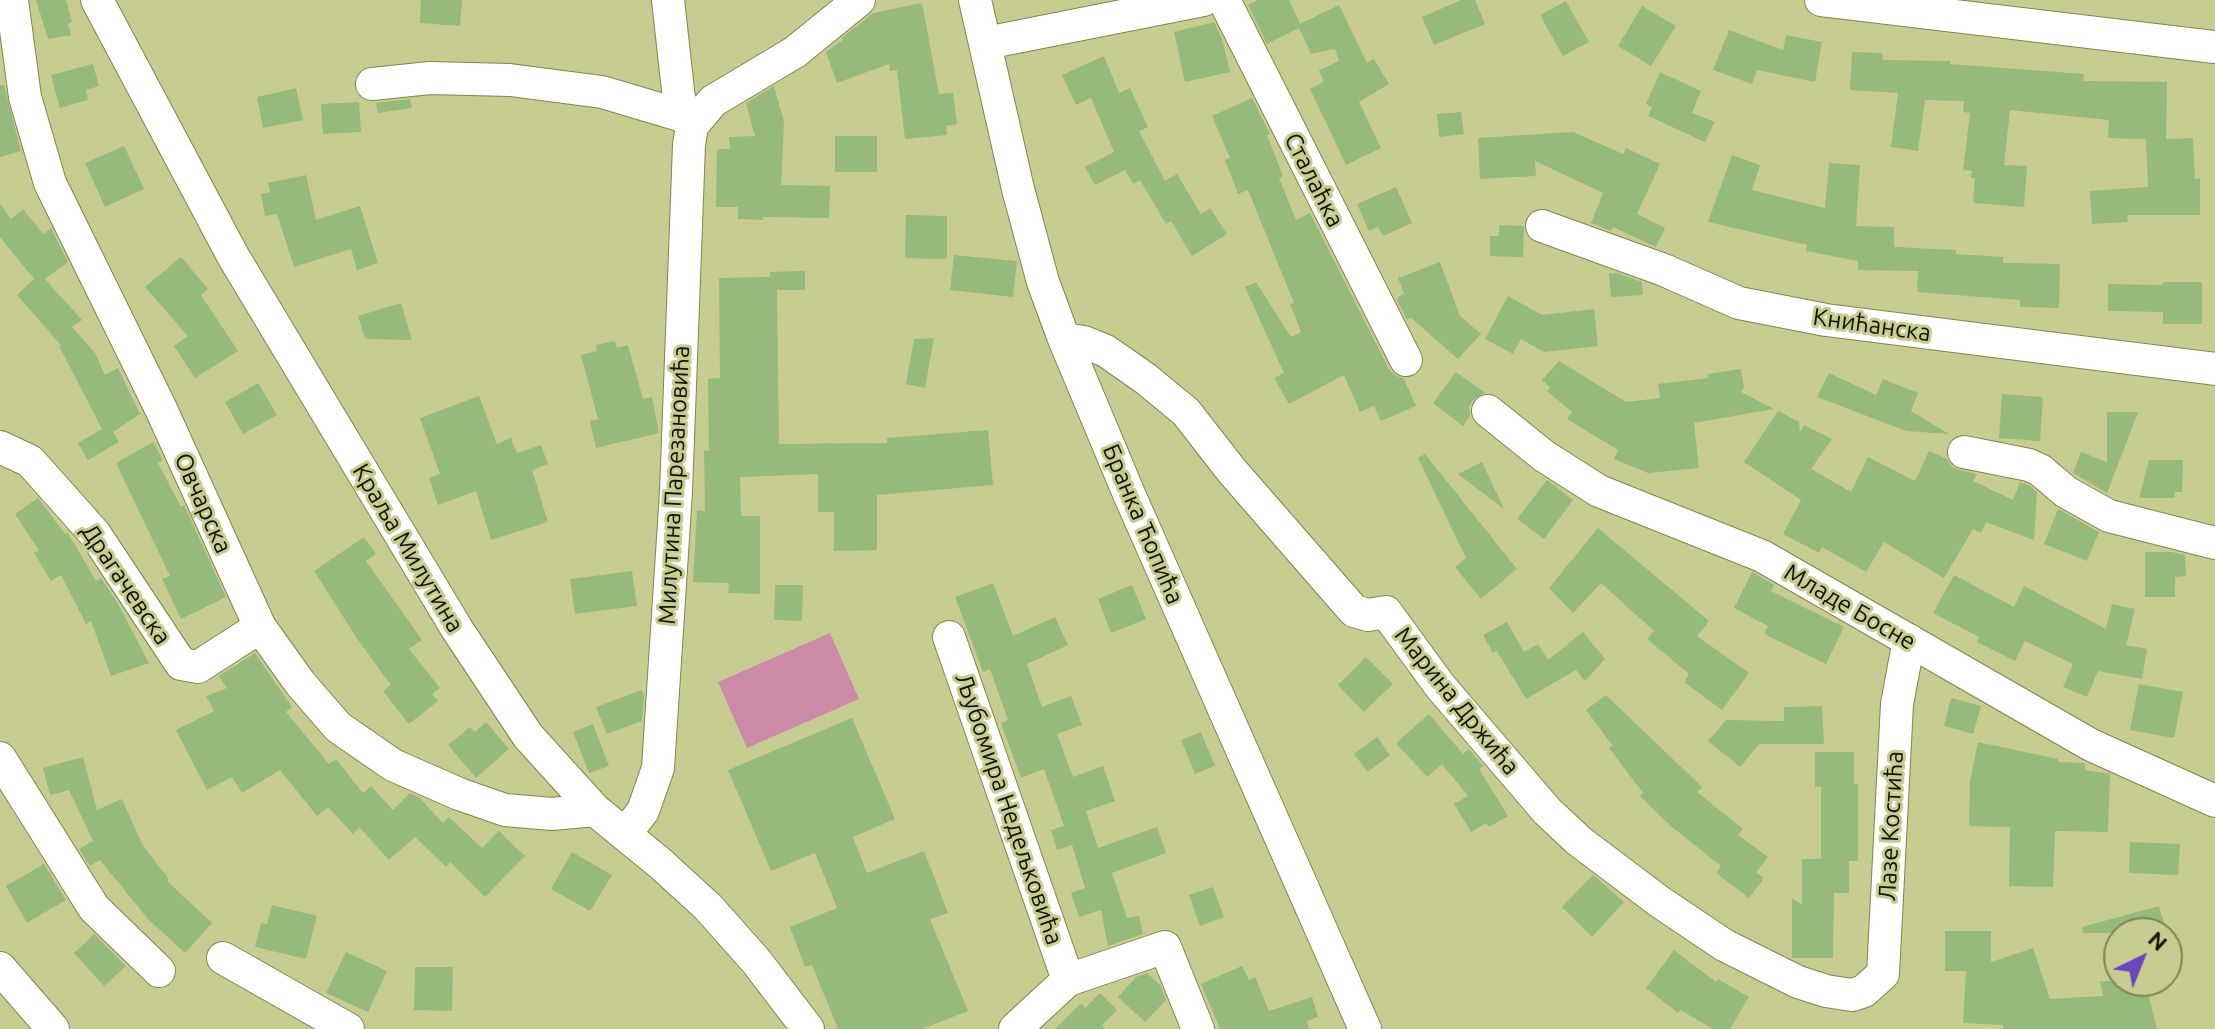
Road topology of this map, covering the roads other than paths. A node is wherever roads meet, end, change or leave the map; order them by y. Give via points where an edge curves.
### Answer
1 (12, 0) edge
2 (97, 0) edge
3 (668, 0) edge
4 (859, 0) edge
5 (975, 0) edge
6 (1203, 0) edge
7 (1224, 0) edge
8 (1821, 0) edge
9 (986, 43) junction
10 (2215, 47) edge
11 (372, 84) dead end
12 (689, 122) junction
13 (1542, 226) dead end
14 (1064, 339) junction
15 (1406, 360) dead end
16 (2215, 369) edge
17 (1488, 411) dead end
18 (0, 447) edge
19 (1964, 452) dead end
20 (2215, 543) edge
21 (260, 627) junction
22 (949, 637) dead end
23 (1909, 640) junction
24 (0, 758) edge
25 (2215, 801) edge
26 (595, 810) junction
27 (625, 834) junction
28 (223, 958) dead end
29 (0, 968) edge
30 (159, 971) dead end
31 (1068, 980) junction
32 (1852, 995) joint
33 (53, 1029) edge
34 (348, 1029) edge
35 (808, 1029) edge
36 (1015, 1029) edge
37 (1198, 1029) edge
38 (1365, 1029) edge

1 - 21 street, Овчарска via 25,97 50,183
2 - 26 street, Краља Милутина via 233,256 457,629 528,736
3 - 12 street, Милутина Парезановића via 679,99
4 - 12 street via 795,52 713,101
5 - 9 street, Бранка Ћопића
6 - 9 street
7 - 15 street, Сталаћка
8 - 10 street
9 - 14 street, Бранка Ћопића via 1018,189
11 - 12 street via 430,78 510,80 602,92
12 - 27 street, Милутина Парезановића via 676,492 658,768 643,811
13 - 16 street, Книћанска via 1739,303 1826,320
14 - 32 street, Марина Држића via 1106,351 1186,412 1354,611 1386,612 1458,707 1579,841 1724,945 1798,982
14 - 38 street, Бранка Ћопића
17 - 23 street, Младе Босне via 1599,491 1762,556
18 - 21 street, Драгачевска via 30,461 86,524 181,664 198,667
19 - 20 street via 2029,465 2109,516
21 - 26 street, Овчарска via 338,727 393,765 505,810
22 - 31 street, Љубомира Недељковића
23 - 25 street, Младе Босне via 2091,745
23 - 32 street, Лазе Костића via 1897,704 1883,974
24 - 30 street via 94,908
26 - 27 street, Краља Милутина
27 - 35 street, Краља Милутина via 708,907
28 - 34 street
29 - 33 street
31 - 36 street
31 - 37 street via 1165,947

